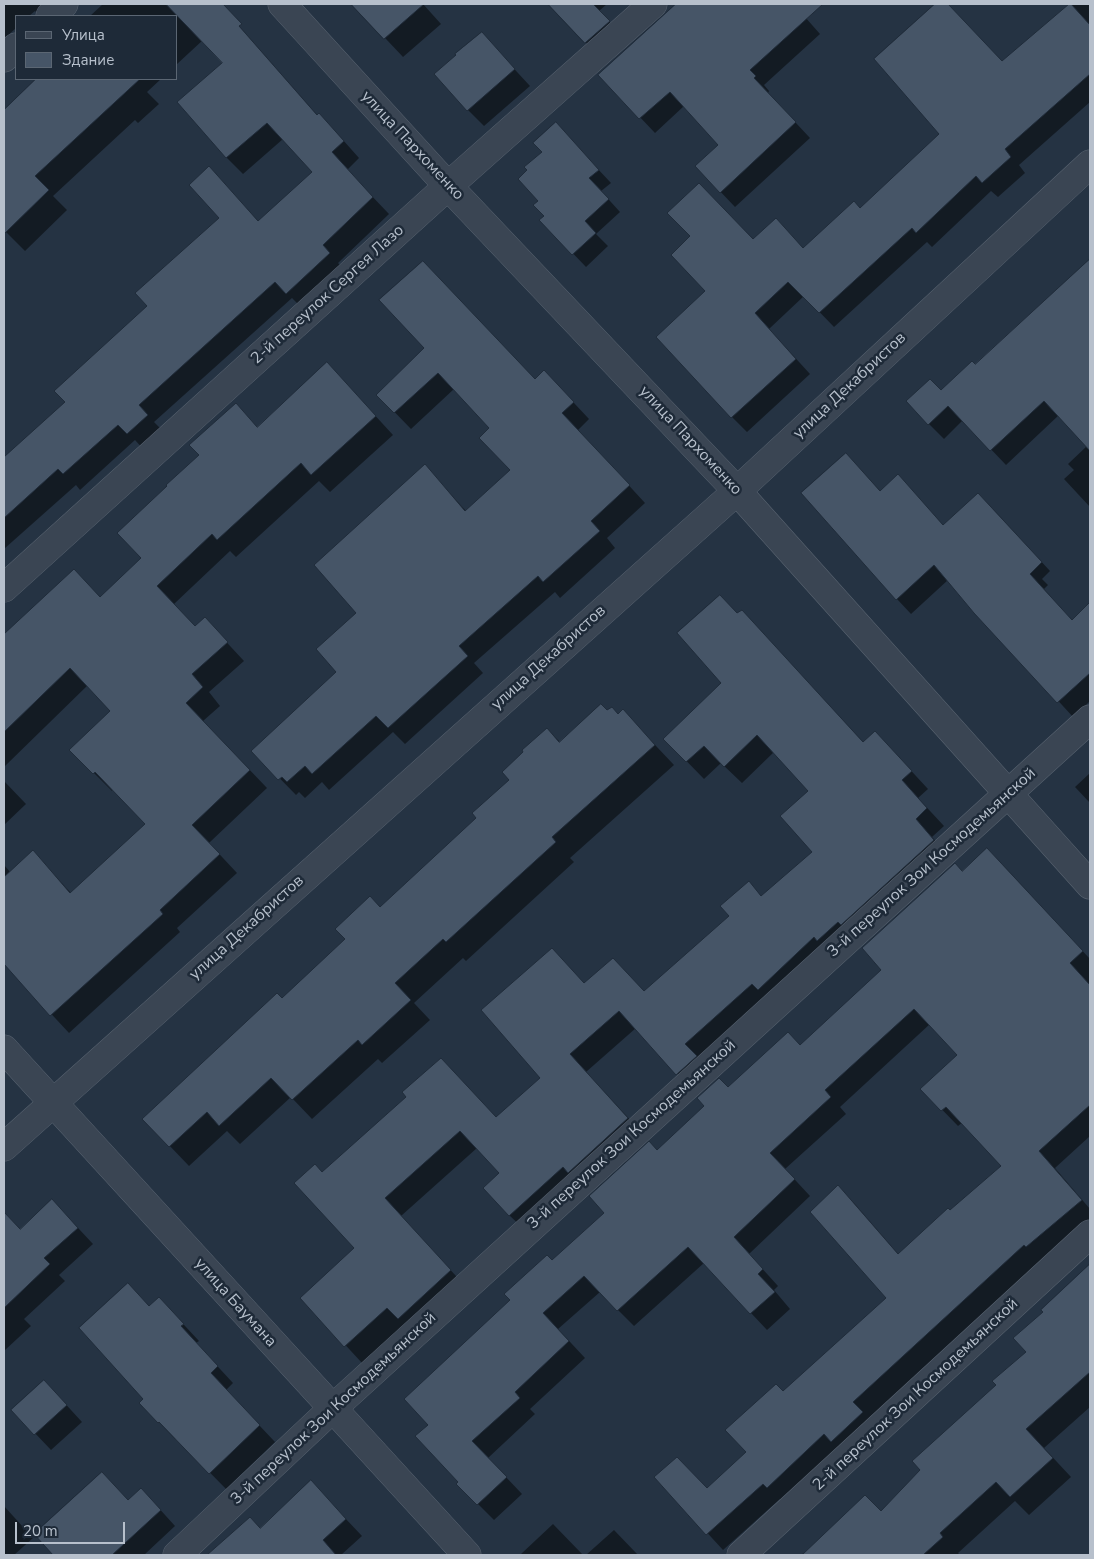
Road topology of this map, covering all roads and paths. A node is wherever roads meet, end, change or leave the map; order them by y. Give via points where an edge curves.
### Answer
1 (64, 4) edge
2 (282, 4) edge
3 (653, 4) edge
4 (51, 15) edge
5 (15, 48) edge
6 (4, 58) edge
7 (1090, 164) edge
8 (448, 186) junction
9 (737, 491) junction
10 (4, 588) edge
11 (1090, 719) edge
12 (1007, 794) junction
13 (1090, 885) edge
14 (4, 1049) edge
15 (52, 1103) junction
16 (4, 1147) edge
17 (1090, 1234) edge
18 (332, 1409) junction
19 (178, 1555) edge
20 (467, 1555) edge
21 (741, 1555) edge

1 - 4 street
2 - 8 street, улица Пархоменко
3 - 8 street, 2-й переулок Сергея Лазо
5 - 6 street
7 - 9 street, улица Декабристов
8 - 9 street, улица Пархоменко
8 - 10 street, 2-й переулок Сергея Лазо
9 - 12 street, улица Пархоменко
9 - 15 street, улица Декабристов
11 - 12 street, 3-й переулок Зои Космодемьянской
12 - 13 street, улица Пархоменко
12 - 18 street, 3-й переулок Зои Космодемьянской
14 - 15 street, улица Баумана
15 - 16 street, улица Декабристов
15 - 18 street, улица Баумана
17 - 21 street, 2-й переулок Зои Космодемьянской
18 - 19 street, 3-й переулок Зои Космодемьянской
18 - 20 street, улица Баумана

